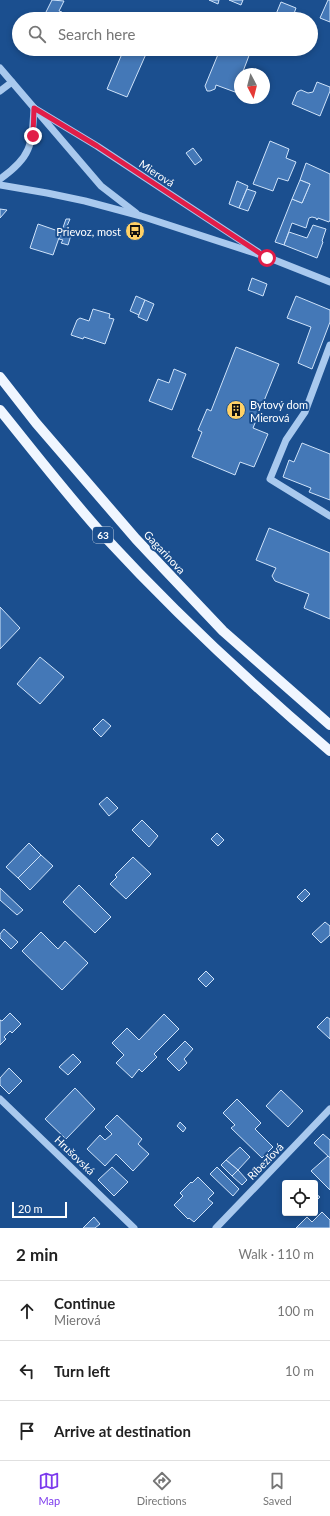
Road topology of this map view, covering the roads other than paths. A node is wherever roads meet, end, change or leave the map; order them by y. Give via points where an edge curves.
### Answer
1 (0, 68) edge
2 (12, 82) junction
3 (0, 91) edge
4 (34, 108) junction
5 (0, 179) edge
6 (0, 185) edge
7 (140, 216) junction
8 (267, 258) junction
9 (330, 282) edge
10 (330, 345) edge
11 (0, 378) edge
12 (0, 410) edge
13 (330, 516) edge
14 (330, 725) edge
15 (330, 751) edge
16 (0, 1099) edge
17 (330, 1109) edge
18 (134, 1228) edge
19 (216, 1228) edge

1 - 2 street, Mierová
2 - 3 street
2 - 4 street, Mierová
4 - 5 street via 33,136 27,153 18,165
4 - 7 street, Mierová via 101,186
4 - 8 street, Mierová via 97,146
6 - 7 street, Mierová via 47,192
7 - 8 street, Mierová
8 - 9 street, Mierová
10 - 13 street via 305,412 286,440 270,479
11 - 14 main road, Gagarinova / 63 via 136,538 223,631
12 - 15 main road, 63 via 104,536 155,589 242,674
16 - 18 street, Hrušovská
17 - 19 street, Ríbezľová

